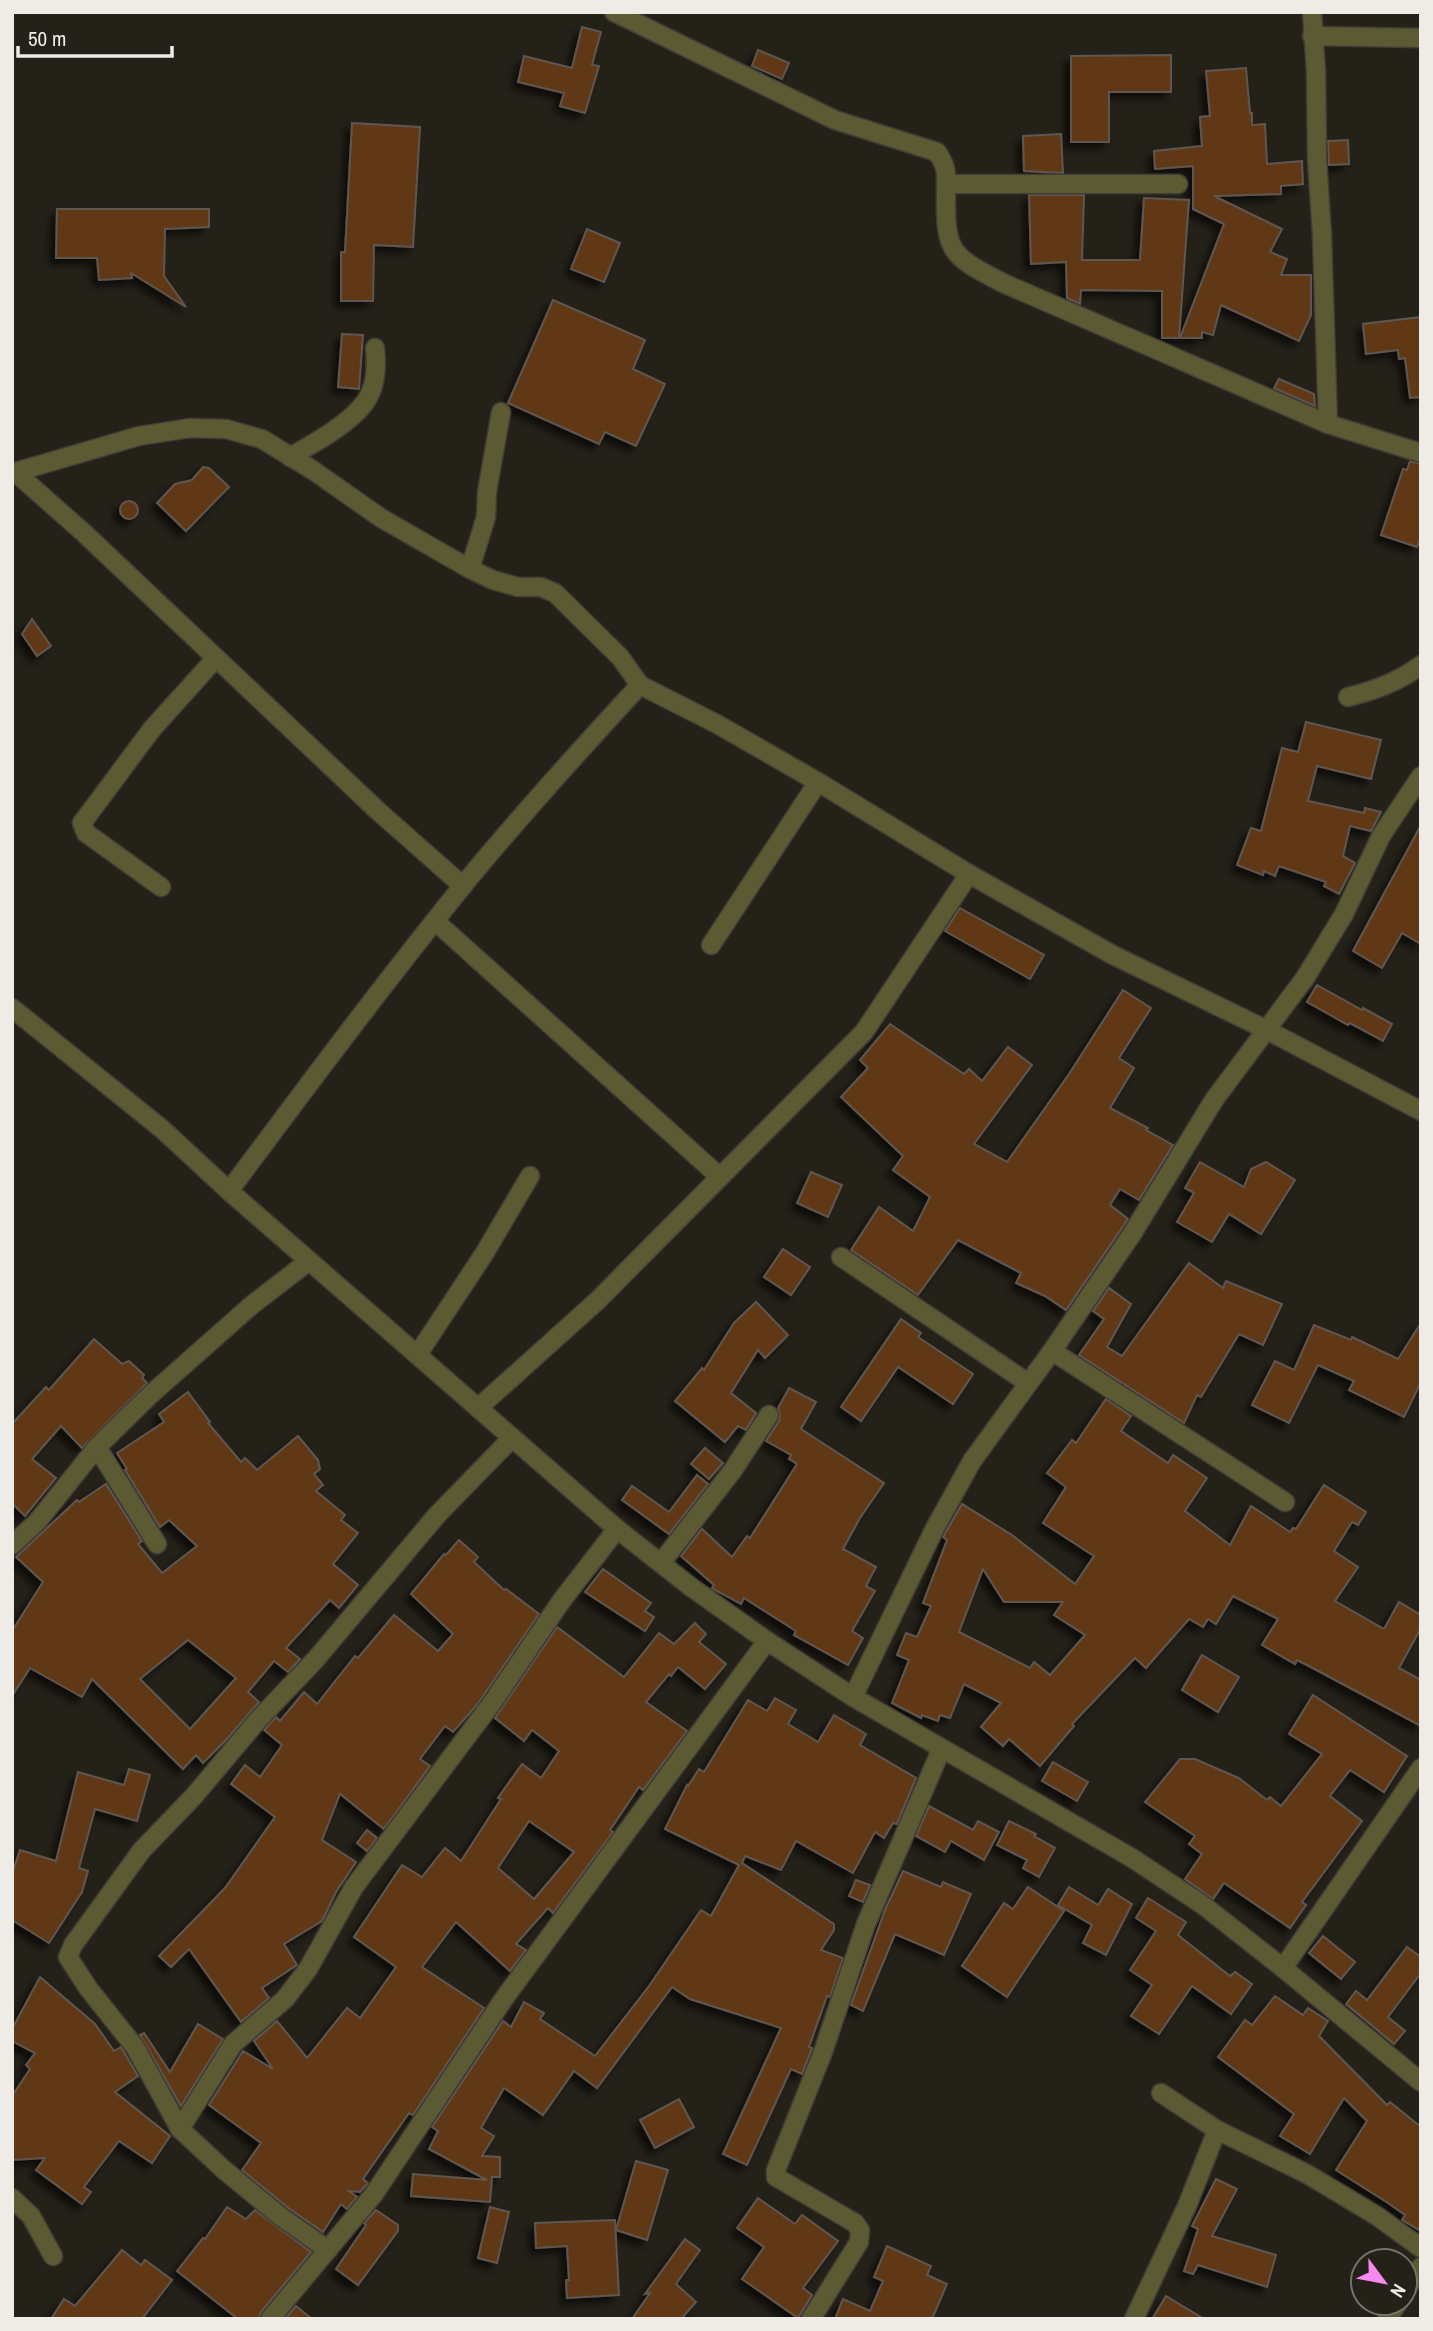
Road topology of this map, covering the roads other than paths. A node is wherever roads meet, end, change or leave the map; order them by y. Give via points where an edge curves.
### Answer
1 (614, 12) edge
2 (1312, 12) edge
3 (1312, 36) junction
4 (1421, 38) edge
5 (946, 184) junction
6 (1178, 184) dead end
7 (375, 348) dead end
8 (501, 412) dead end
9 (1328, 424) junction
10 (1421, 453) edge
11 (290, 457) junction
12 (13, 472) edge
13 (470, 569) junction
14 (215, 659) junction
15 (1421, 665) edge
16 (640, 685) junction
17 (1348, 697) dead end
18 (1420, 781) edge
19 (818, 782) junction
20 (969, 874) junction
21 (463, 886) junction
22 (161, 887) dead end
23 (435, 921) junction
24 (711, 945) dead end
25 (12, 1008) edge
26 (1267, 1030) junction
27 (1421, 1111) edge
28 (530, 1176) dead end
29 (719, 1177) junction
30 (229, 1191) junction
31 (841, 1256) dead end
32 (309, 1261) junction
33 (1052, 1351) junction
34 (418, 1354) junction
35 (1028, 1383) junction
36 (478, 1408) junction
37 (769, 1415) dead end
38 (512, 1438) junction
39 (97, 1447) junction
40 (1284, 1503) dead end
41 (617, 1529) junction
42 (158, 1544) dead end
43 (12, 1545) edge
44 (661, 1563) junction
45 (767, 1641) junction
46 (853, 1697) junction
47 (941, 1749) junction
48 (1421, 1768) edge
49 (1283, 1968) junction
50 (1421, 2082) edge
51 (1161, 2092) dead end
52 (180, 2129) junction
53 (1217, 2130) junction
54 (12, 2198) edge
55 (1421, 2248) edge
56 (328, 2250) junction
57 (53, 2256) dead end
58 (271, 2319) edge
59 (811, 2319) edge
60 (1134, 2319) edge

1 - 5 street via 835,120 937,152 946,166
2 - 3 street
3 - 4 street
3 - 9 street
5 - 6 street
5 - 9 street via 950,247 969,265
7 - 11 street via 377,366 365,403 317,442
8 - 13 street via 486,517
9 - 10 street
11 - 12 street via 262,439 226,429 190,428 139,436
11 - 13 street via 381,518
12 - 14 street
13 - 16 street via 493,580 555,593 620,657
14 - 21 street
14 - 22 street via 152,729 82,823 86,833
15 - 17 street via 1402,679
16 - 19 street
16 - 21 street
18 - 26 street via 1381,836 1338,925
19 - 20 street
19 - 24 street
20 - 26 street via 1113,955
20 - 29 street via 864,1032
21 - 23 street
23 - 29 street
23 - 30 street
25 - 30 street via 162,1129
26 - 27 street
26 - 33 street via 1214,1100 1132,1234
28 - 34 street
29 - 36 street via 597,1301
30 - 32 street
31 - 35 street
32 - 34 street
32 - 39 street via 253,1304
33 - 35 street
33 - 40 street
34 - 36 street
35 - 46 street via 972,1461
36 - 38 street
37 - 44 street
38 - 41 street
38 - 52 street via 437,1515 316,1658 142,1850 73,1945 68,1957 135,2047
39 - 42 street
39 - 43 street via 37,1522
41 - 44 street
41 - 52 street via 354,1886 308,1969 285,1999 233,2044
44 - 45 street
45 - 46 street
45 - 56 street via 503,2000 374,2194
46 - 47 street
47 - 49 street via 1132,1858 1203,1905
47 - 59 street via 866,1924 823,2052 776,2170 776,2177 860,2230 859,2242
48 - 49 street
49 - 50 street
51 - 53 street
52 - 56 street via 279,2216
53 - 55 street via 1307,2174
53 - 60 street
54 - 57 street via 31,2216
56 - 58 street

